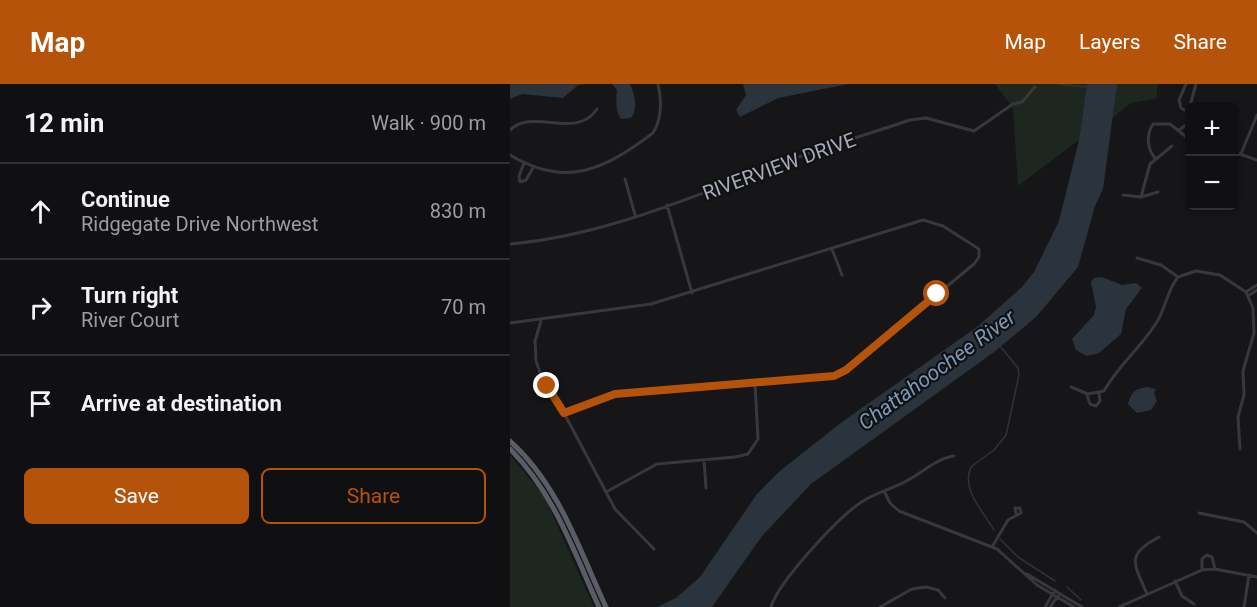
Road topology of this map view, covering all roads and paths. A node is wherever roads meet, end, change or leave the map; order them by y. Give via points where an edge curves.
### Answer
1 (658, 84) edge
2 (1186, 84) edge
3 (1196, 84) edge
4 (1035, 87) dead end
5 (1191, 102) edge
6 (597, 109) dead end
7 (1185, 110) edge
8 (1257, 115) edge
9 (1185, 126) edge
10 (510, 130) edge
11 (1179, 130) junction
12 (1185, 135) edge
13 (1172, 146) dead end
14 (1241, 153) joint
15 (510, 154) edge
16 (1155, 158) junction
17 (1257, 160) edge
18 (525, 163) junction
19 (533, 168) junction
20 (625, 179) dead end
21 (1158, 192) dead end
22 (1123, 195) dead end
23 (1140, 197) junction
24 (667, 205) junction
25 (635, 215) junction
26 (510, 244) edge
27 (832, 249) junction
28 (1137, 258) dead end
29 (842, 275) dead end
30 (1178, 277) junction
31 (1257, 285) edge
32 (1257, 290) edge
33 (692, 293) junction
34 (1247, 294) junction
35 (541, 320) junction
36 (510, 323) edge
37 (755, 383) junction
38 (1071, 387) dead end
39 (1099, 393) junction
40 (1086, 394) junction
41 (564, 413) junction
42 (510, 441) edge
43 (510, 449) edge
44 (1240, 449) dead end
45 (954, 456) dead end
46 (704, 460) junction
47 (705, 488) dead end
48 (884, 491) junction
49 (606, 492) junction
50 (1199, 513) dead end
51 (1016, 514) dead end
52 (1257, 533) edge
53 (1159, 537) dead end
54 (992, 547) junction
55 (654, 549) dead end
56 (1215, 569) junction
57 (1202, 570) junction
58 (1023, 572) junction
59 (1249, 575) junction
60 (1257, 577) edge
61 (1175, 581) junction
62 (1055, 590) junction
63 (1060, 593) junction
64 (1147, 594) junction
65 (1053, 595) junction
66 (1057, 597) junction
67 (945, 598) dead end
68 (1194, 604) dead end
69 (1122, 606) edge
70 (598, 607) edge
71 (606, 607) edge
72 (771, 607) edge
73 (880, 607) edge
74 (1045, 607) edge
75 (1050, 607) edge
76 (1074, 607) edge
77 (1082, 607) edge
78 (1244, 607) edge

1 - 19 street via 658,124 653,133 631,149 601,167 585,171 565,173
2 - 7 street via 1179,100
3 - 5 street
4 - 24 street, RIVERVIEW DRIVE via 1022,102 974,131 926,118 910,120
6 - 10 street via 574,123 525,121
8 - 14 street
9 - 11 street
11 - 12 street
11 - 16 street via 1165,123 1151,126 1149,147
13 - 16 street
14 - 17 street
15 - 18 street
16 - 23 street via 1145,174
18 - 19 street
18 - 19 street via 520,182 526,180
20 - 25 street
21 - 23 street
22 - 23 street
24 - 25 street, RIVERVIEW DRIVE
24 - 33 street
25 - 26 street, RIVERVIEW DRIVE via 565,237
27 - 29 street
27 - 33 street
27 - 37 street via 923,220 943,226 977,246 979,257 846,370 825,378
28 - 30 street via 1161,265
30 - 34 street via 1196,271 1220,275
30 - 39 street via 1148,336
31 - 34 street
32 - 34 street
33 - 35 street via 638,307
34 - 44 street via 1255,323 1243,371 1244,395 1238,417
35 - 36 street
35 - 41 street via 535,341 536,362
37 - 41 street via 615,394
37 - 46 street via 758,433 754,448 748,454
38 - 40 street
39 - 40 street
39 - 40 street via 1100,403 1095,406
41 - 49 street
42 - 71 highway via 537,468 553,493
43 - 70 highway via 547,496
45 - 48 street
46 - 47 street
46 - 49 street via 657,464
48 - 54 street via 899,511
48 - 72 street via 852,509 798,565
49 - 55 street via 621,518
50 - 52 street via 1244,522
51 - 54 street via 1001,529
53 - 64 street via 1140,547 1134,556
54 - 58 street
56 - 57 street
56 - 57 street via 1212,557 1207,555 1202,559
56 - 59 street
57 - 61 street
58 - 62 street
58 - 65 street
59 - 60 street
59 - 78 street
61 - 64 street
61 - 68 street via 1182,596
62 - 63 street
62 - 65 street
63 - 66 street
63 - 77 street
64 - 69 street
65 - 66 street
65 - 74 street
66 - 75 street
66 - 76 street
67 - 73 street via 938,590 916,587

